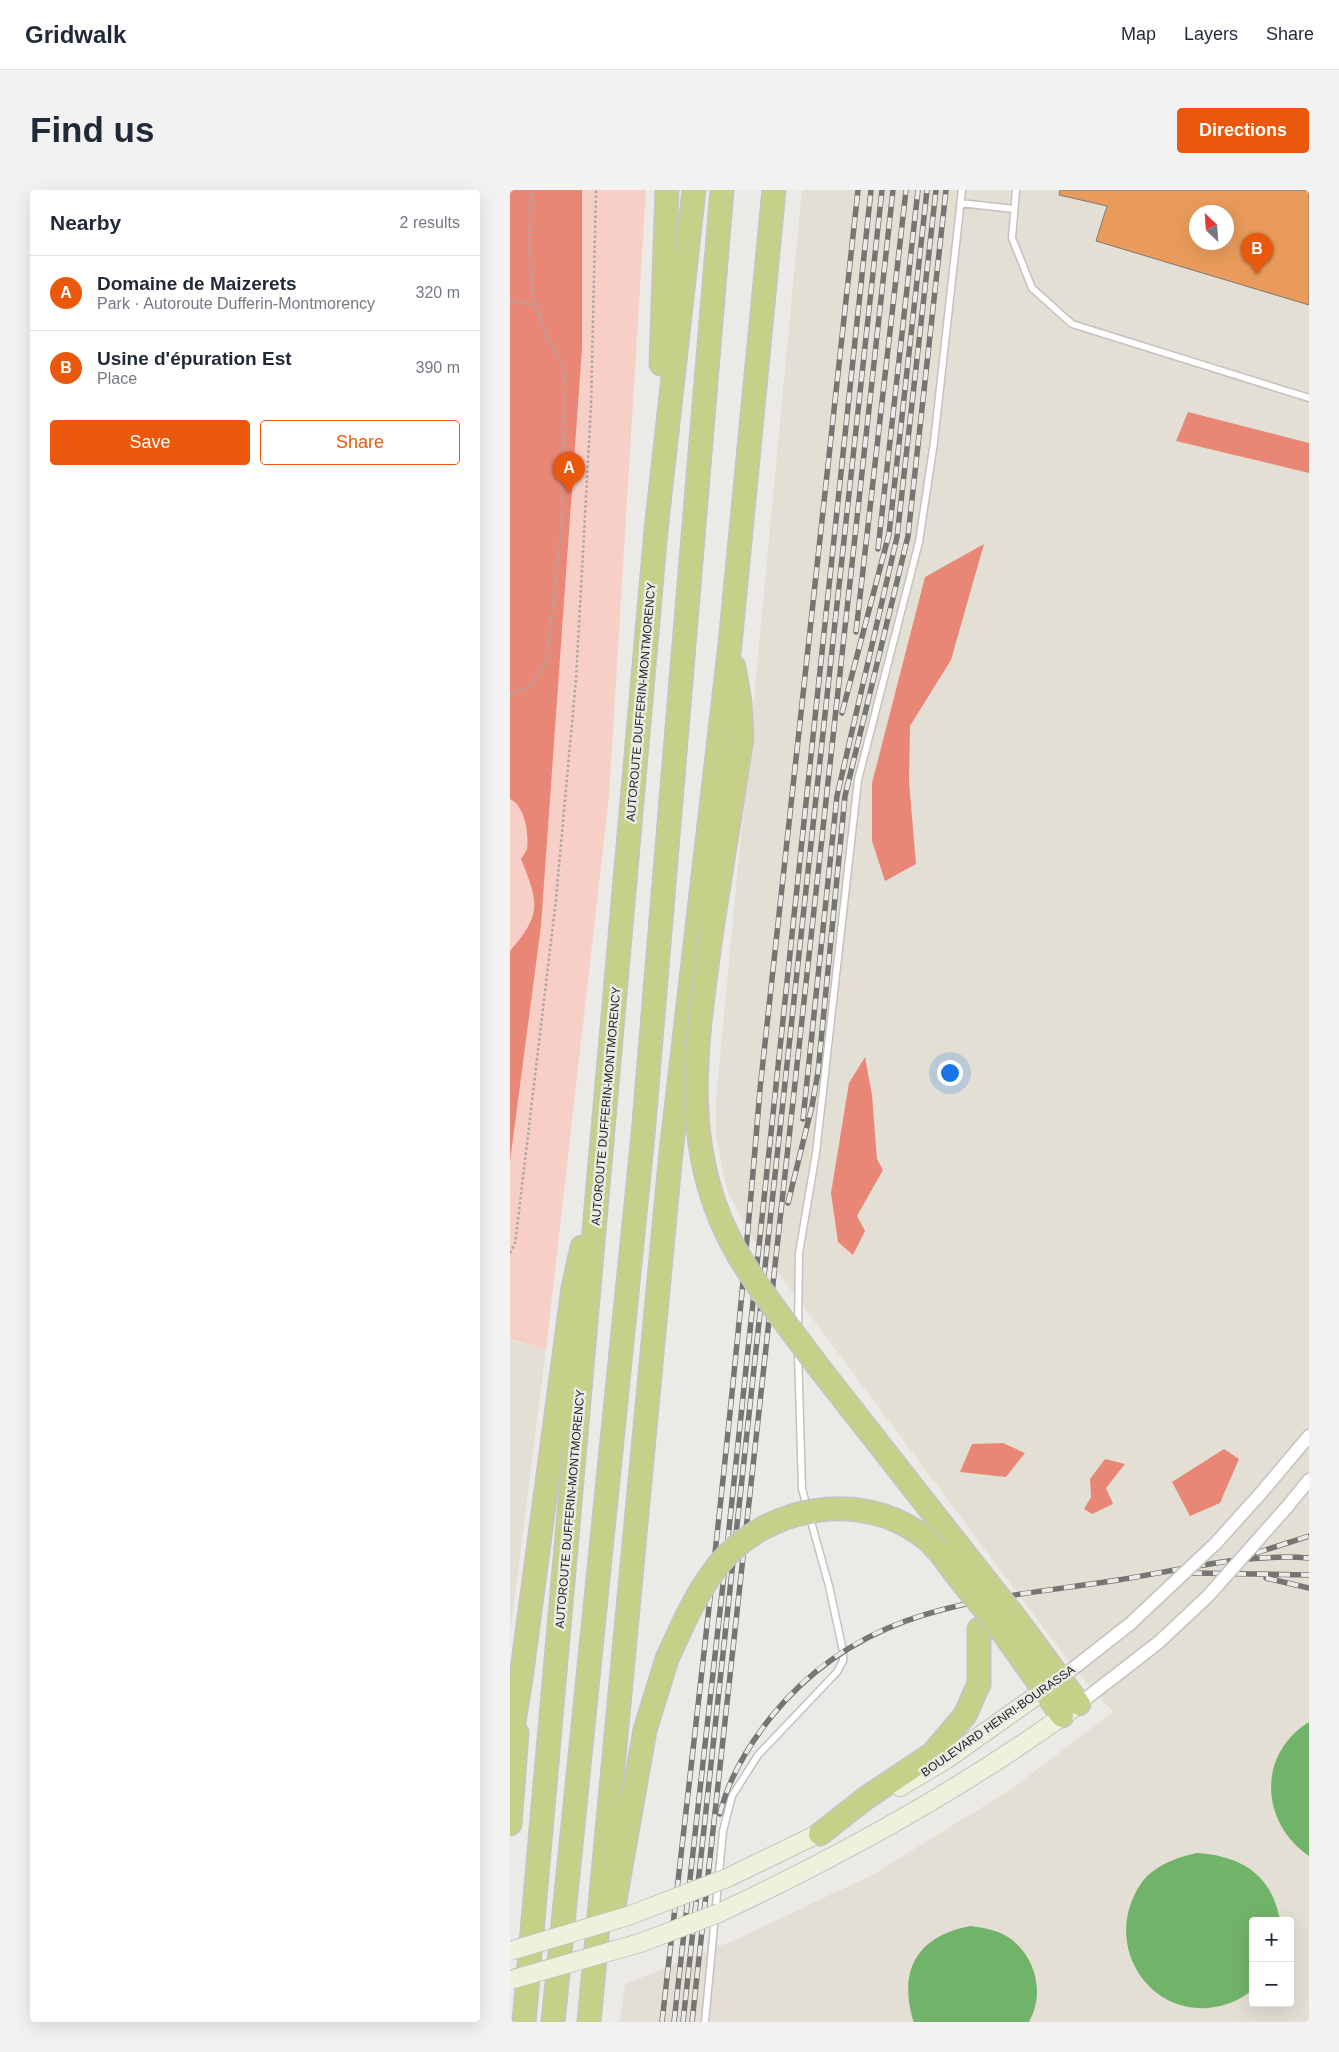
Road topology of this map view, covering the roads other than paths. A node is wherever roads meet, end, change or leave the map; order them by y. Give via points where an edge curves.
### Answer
1 (667, 190) edge
2 (694, 190) edge
3 (722, 190) edge
4 (774, 190) edge
5 (962, 190) edge
6 (1016, 190) edge
7 (960, 203) junction
8 (1014, 209) junction
9 (1309, 398) edge
10 (656, 530) junction
11 (730, 644) junction
12 (602, 1156) junction
13 (1309, 1436) edge
14 (1309, 1480) edge
15 (996, 1622) junction
16 (521, 1678) junction
17 (1053, 1684) junction
18 (1071, 1710) junction
19 (510, 1748) edge
20 (510, 1824) edge
21 (820, 1834) junction
22 (510, 1951) edge
23 (510, 1980) edge
24 (524, 2022) edge
25 (553, 2022) edge
26 (589, 2022) edge
27 (595, 2022) edge
28 (705, 2022) edge

1 - 10 highway
2 - 10 highway, AUTOROUTE DUFFERIN-MONTMORENCY
3 - 25 highway via 643,1135
4 - 11 highway
5 - 7 lane
6 - 8 lane
7 - 8 lane
7 - 28 lane via 934,442 919,542 858,780 816,1153 799,1253 802,1489 830,1586 843,1661 758,1755 732,1796 723,1831
8 - 9 lane via 1012,238 1032,288 1072,324
10 - 12 highway, AUTOROUTE DUFFERIN-MONTMORENCY
11 - 15 highway, bridge via 740,702 742,738 712,929 695,1068 697,1126 707,1183 717,1212 747,1267
11 - 26 highway via 671,1152
12 - 16 highway via 573,1288
12 - 24 highway, AUTOROUTE DUFFERIN-MONTMORENCY
13 - 17 street, BOULEVARD HENRI-BOURASSA, bridge via 1216,1543 1130,1624
14 - 18 street, bridge via 1208,1596 1159,1642
15 - 17 highway
15 - 21 highway via 979,1684 965,1714 932,1754 866,1798
15 - 27 highway, bridge via 974,1606 942,1554 921,1534 878,1514 824,1509 802,1512 780,1520 742,1542 721,1563 700,1592 667,1659 646,1730 633,1793
16 - 19 highway
16 - 20 highway
17 - 18 highway
17 - 21 main road, BOULEVARD HENRI-BOURASSA via 947,1759
18 - 23 main road, bridge via 978,1774 795,1877 719,1913 640,1943
21 - 22 main road, BOULEVARD HENRI-BOURASSA, bridge via 727,1878 652,1908

